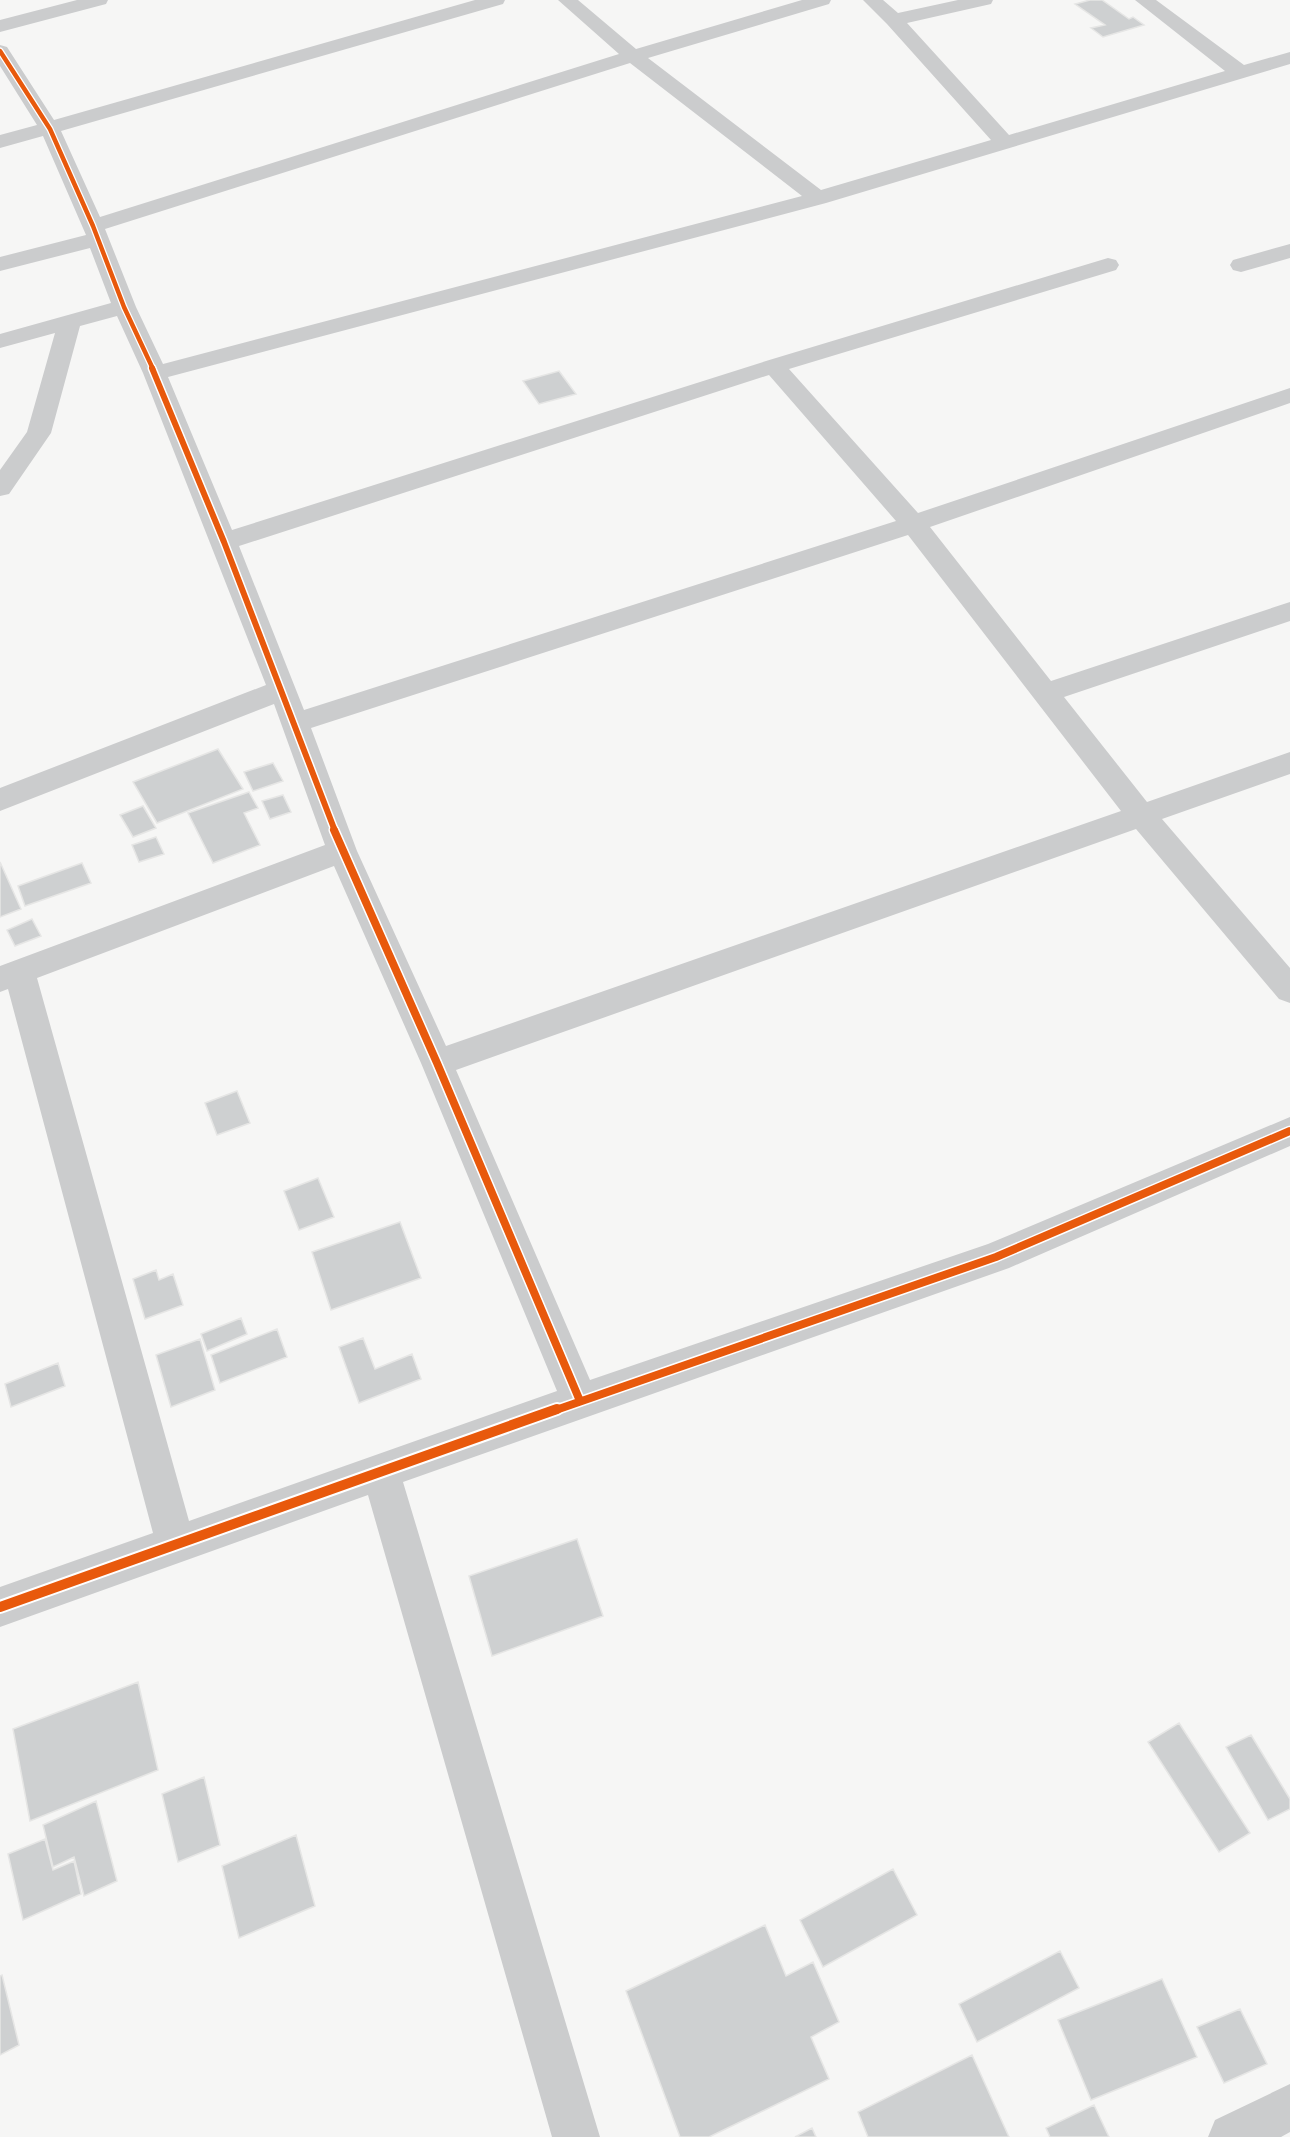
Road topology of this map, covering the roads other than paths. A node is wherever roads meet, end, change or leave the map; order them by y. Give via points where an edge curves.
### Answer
1 (99, 0) edge
2 (496, 0) edge
3 (567, 0) edge
4 (822, 0) edge
5 (872, 0) edge
6 (984, 0) edge
7 (1144, 0) edge
8 (894, 20) junction
9 (0, 26) edge
10 (0, 51) edge
11 (633, 56) junction
12 (1290, 58) edge
13 (1240, 73) junction
14 (50, 129) junction
15 (0, 142) edge
16 (1004, 142) junction
17 (818, 198) junction
18 (96, 232) junction
19 (1290, 251) edge
20 (0, 264) edge
21 (1242, 264) dead end
22 (1108, 265) dead end
23 (124, 307) junction
24 (69, 323) junction
25 (0, 341) edge
26 (774, 366) junction
27 (155, 373) junction
28 (1290, 395) edge
29 (0, 488) edge
30 (913, 524) junction
31 (224, 542) junction
32 (1290, 611) edge
33 (282, 690) junction
34 (1046, 693) junction
35 (295, 723) junction
36 (1290, 763) edge
37 (0, 800) edge
38 (1142, 816) junction
39 (342, 851) junction
40 (9, 976) edge
41 (1290, 990) edge
42 (437, 1063) junction
43 (1290, 1131) edge
44 (580, 1401) junction
45 (381, 1472) junction
46 (176, 1544) junction
47 (0, 1607) edge
48 (1290, 2107) edge
49 (576, 2137) edge
50 (1232, 2137) edge

1 - 9 street
2 - 14 street
3 - 11 street
4 - 11 street
5 - 8 street
6 - 8 street
7 - 13 street
8 - 16 street
10 - 14 street
11 - 17 street
11 - 18 street
12 - 13 street
13 - 16 street
14 - 15 street
14 - 18 street
16 - 17 street
17 - 27 street
18 - 20 street
18 - 23 street
19 - 21 street
22 - 26 street
23 - 24 street
23 - 27 street
24 - 25 street
24 - 29 street via 39,434
26 - 30 street
26 - 31 street
27 - 31 street
28 - 30 street
30 - 34 street
30 - 35 street
31 - 33 street
32 - 34 street
33 - 35 street
33 - 37 street
34 - 38 street
35 - 39 street
36 - 38 street
38 - 41 street
38 - 42 street
39 - 40 street
39 - 42 street
40 - 46 street
42 - 44 street
43 - 44 street via 996,1257
44 - 45 street
45 - 46 street
45 - 49 street
46 - 47 street
48 - 50 street

